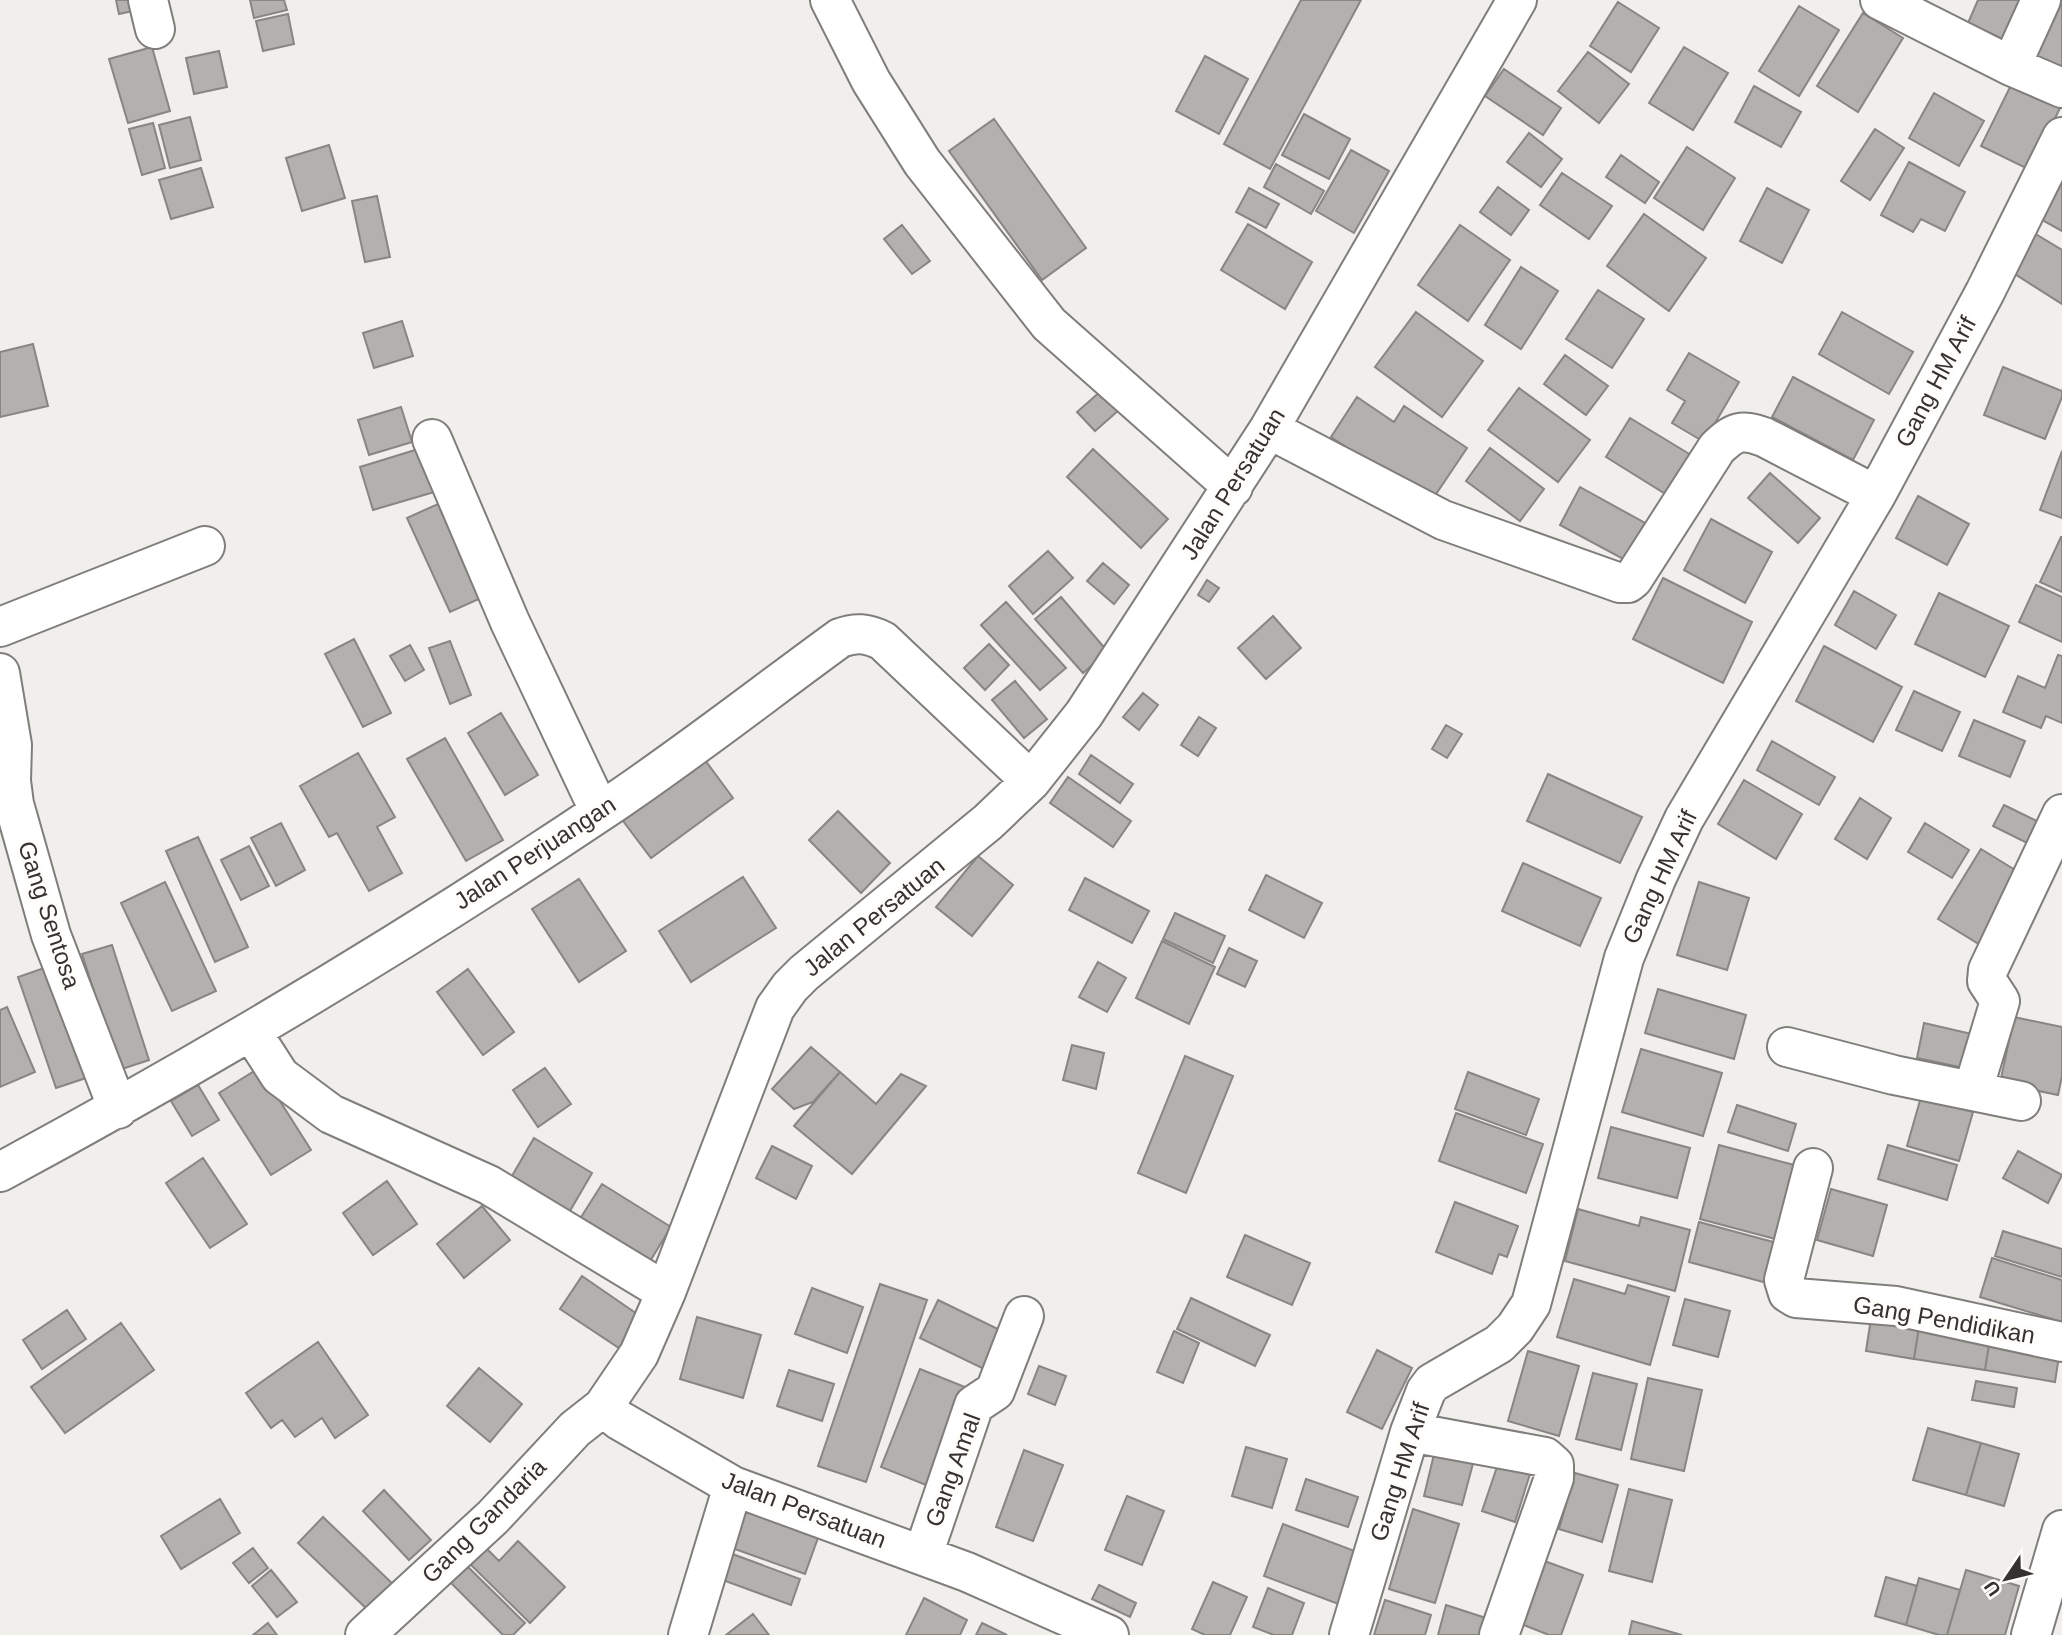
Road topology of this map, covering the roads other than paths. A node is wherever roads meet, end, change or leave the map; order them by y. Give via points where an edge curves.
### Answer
1 (830, 0) edge
2 (1517, 0) edge
3 (1880, 0) edge
4 (2041, 0) edge
5 (2011, 66) junction
6 (2062, 88) edge
7 (2062, 137) edge
8 (1269, 429) junction
9 (432, 439) dead end
10 (1233, 487) junction
11 (1876, 495) junction
12 (205, 546) dead end
13 (0, 627) edge
14 (0, 673) edge
15 (1031, 781) junction
16 (600, 812) junction
17 (2062, 814) edge
18 (251, 1031) junction
19 (1787, 1046) dead end
20 (1973, 1090) junction
21 (2021, 1101) dead end
22 (118, 1109) junction
23 (1813, 1168) dead end
24 (0, 1172) edge
25 (666, 1292) junction
26 (1024, 1316) dead end
27 (2062, 1342) edge
28 (603, 1407) junction
29 (1410, 1432) junction
30 (733, 1486) junction
31 (2062, 1530) edge
32 (923, 1555) junction
33 (365, 1635) edge
34 (688, 1635) edge
35 (1109, 1635) edge
36 (1349, 1635) edge
37 (1499, 1635) edge
38 (2031, 1635) edge

1 - 10 street via 871,81 922,163 1049,324
2 - 8 street, Jalan Persatuan
3 - 5 street
4 - 5 street
5 - 6 street
7 - 11 street, Gang HM Arif
8 - 10 street, Jalan Persatuan
8 - 11 street via 1443,520 1620,583 1633,579 1729,436 1748,432 1764,437
9 - 16 street via 510,622
10 - 15 street, Jalan Persatuan via 1084,713
11 - 29 street, Gang HM Arif via 1684,819 1656,879 1623,958 1531,1304 1499,1344 1432,1383
12 - 13 street
14 - 22 street, Gang Sentosa via 12,745 14,804 51,934
15 - 16 street, Jalan Perjuangan via 883,641 854,632
15 - 25 street, Jalan Persatuan via 790,987 775,1008
16 - 18 street, Jalan Perjuangan
17 - 20 street via 1989,970 1987,981 2000,1002
18 - 22 street, Jalan Perjuangan
18 - 25 street via 280,1076 331,1114 489,1185
19 - 20 street via 1894,1075
20 - 21 street
22 - 24 street, Jalan Perjuangan
23 - 27 street, Gang Pendidikan via 1784,1280 1788,1293 1796,1298 1896,1306
25 - 28 street, Jalan Persatuan via 639,1354
26 - 32 street, Gang Amal via 995,1391 974,1405
28 - 30 street, Jalan Persatuan
28 - 33 street, Gang Gandaria
29 - 36 street, Gang HM Arif
29 - 37 street via 1545,1457 1554,1465 1554,1478
30 - 32 street, Jalan Persatuan
30 - 34 street
31 - 38 street
32 - 35 street, Jalan Persatuan

